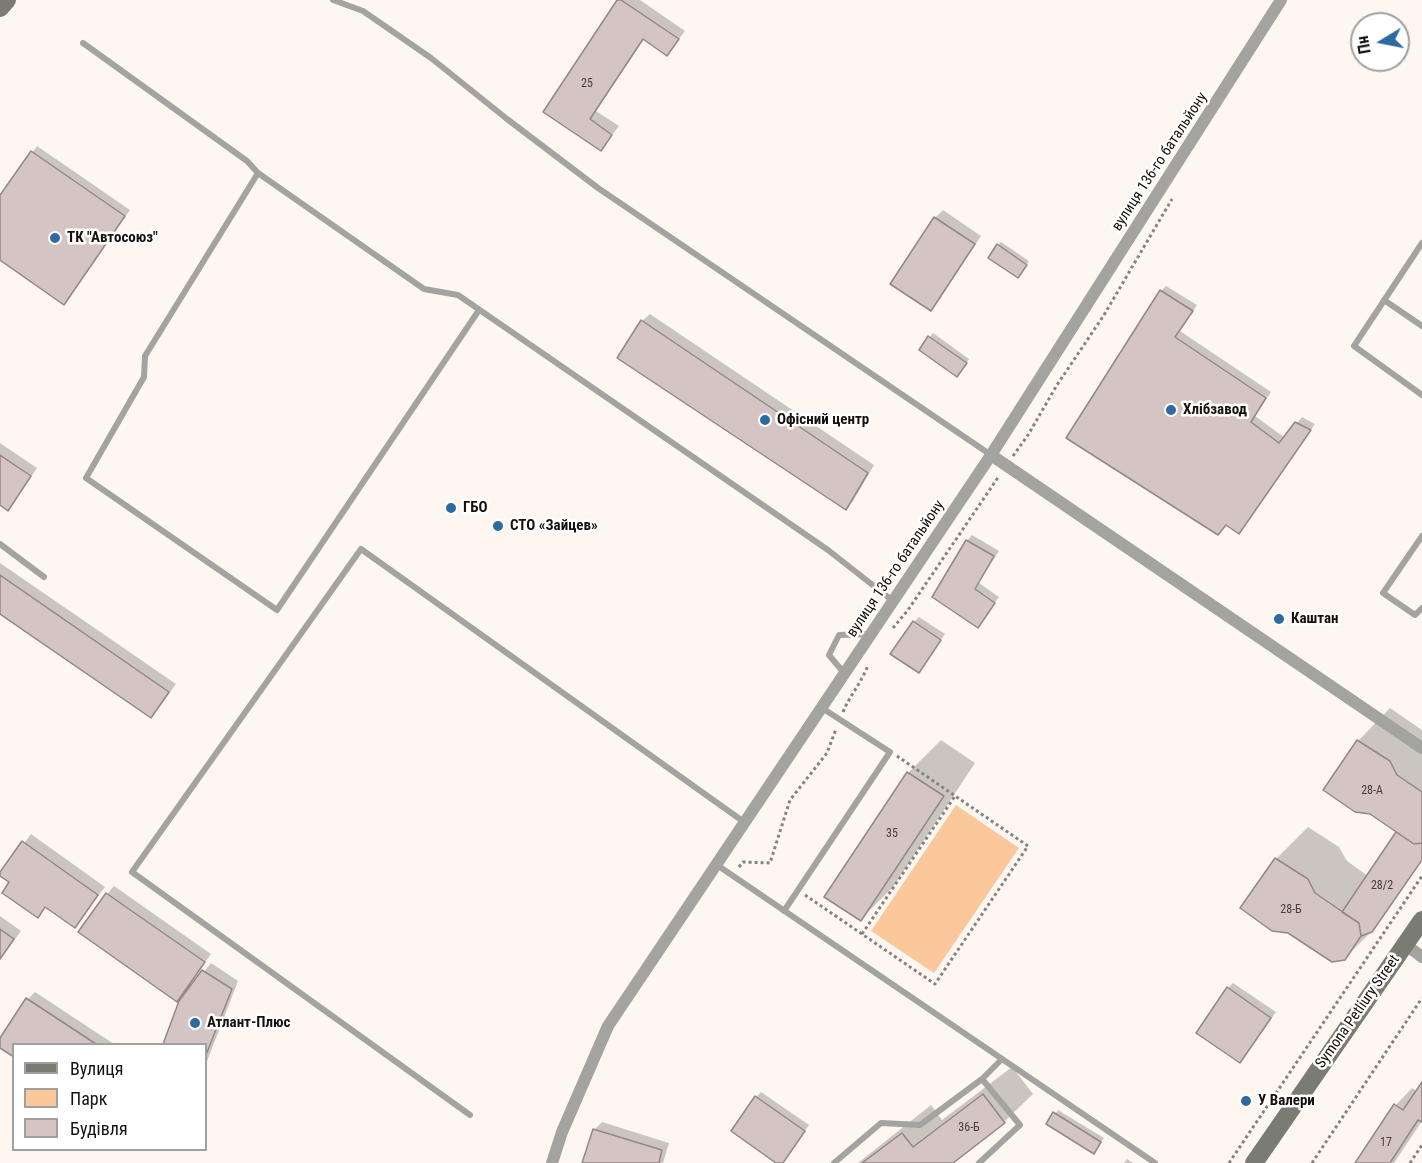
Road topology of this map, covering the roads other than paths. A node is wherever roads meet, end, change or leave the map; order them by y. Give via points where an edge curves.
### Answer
1 (7, 0) edge
2 (333, 0) edge
3 (1281, 0) edge
4 (0, 8) edge
5 (84, 44) dead end
6 (258, 173) junction
7 (1422, 243) edge
8 (1419, 253) edge
9 (1384, 300) junction
10 (479, 310) junction
11 (1422, 326) edge
12 (1422, 395) edge
13 (991, 455) junction
14 (1422, 536) edge
15 (0, 544) edge
16 (44, 577) dead end
17 (893, 601) junction
18 (1422, 608) edge
19 (871, 634) junction
20 (844, 674) junction
21 (821, 708) junction
22 (1422, 748) edge
23 (745, 822) junction
24 (717, 866) junction
25 (784, 911) junction
26 (1422, 920) edge
27 (1405, 944) junction
28 (1422, 957) edge
29 (1002, 1059) junction
30 (982, 1078) junction
31 (470, 1115) dead end
32 (552, 1163) edge
33 (834, 1163) edge
34 (979, 1163) edge
35 (1155, 1163) edge
36 (1254, 1163) edge

1 - 4 main road
2 - 13 lane via 363,11 431,58 598,188
3 - 13 street, вулиця 136-го батальйону
5 - 6 lane via 247,161
6 - 10 lane via 424,289 458,295
6 - 10 lane via 145,356 144,377 86,478 277,610
7 - 8 lane
8 - 9 lane
9 - 11 lane
9 - 12 lane via 1354,346
10 - 17 lane via 828,550
13 - 17 street, вулиця 136-го батальйону
13 - 22 street
14 - 18 lane via 1383,592 1415,615
15 - 16 lane
17 - 19 street, вулиця 136-го батальйону
19 - 20 street, вулиця 136-го батальйону
19 - 20 lane via 839,635 829,655
20 - 21 street, вулиця 136-го батальйону
21 - 23 street, вулиця 136-го батальйону
21 - 25 lane via 890,752
23 - 24 street, вулиця 136-го батальйону
23 - 31 lane via 361,549 132,872
24 - 25 lane
24 - 32 street, вулиця 136-го батальйону via 608,1026
25 - 29 lane
26 - 27 main road, Symona Petliury Street
27 - 28 street
27 - 36 main road, Symona Petliury Street
29 - 30 lane
29 - 35 lane
30 - 33 lane via 920,1125 881,1123
30 - 34 lane via 1020,1125

